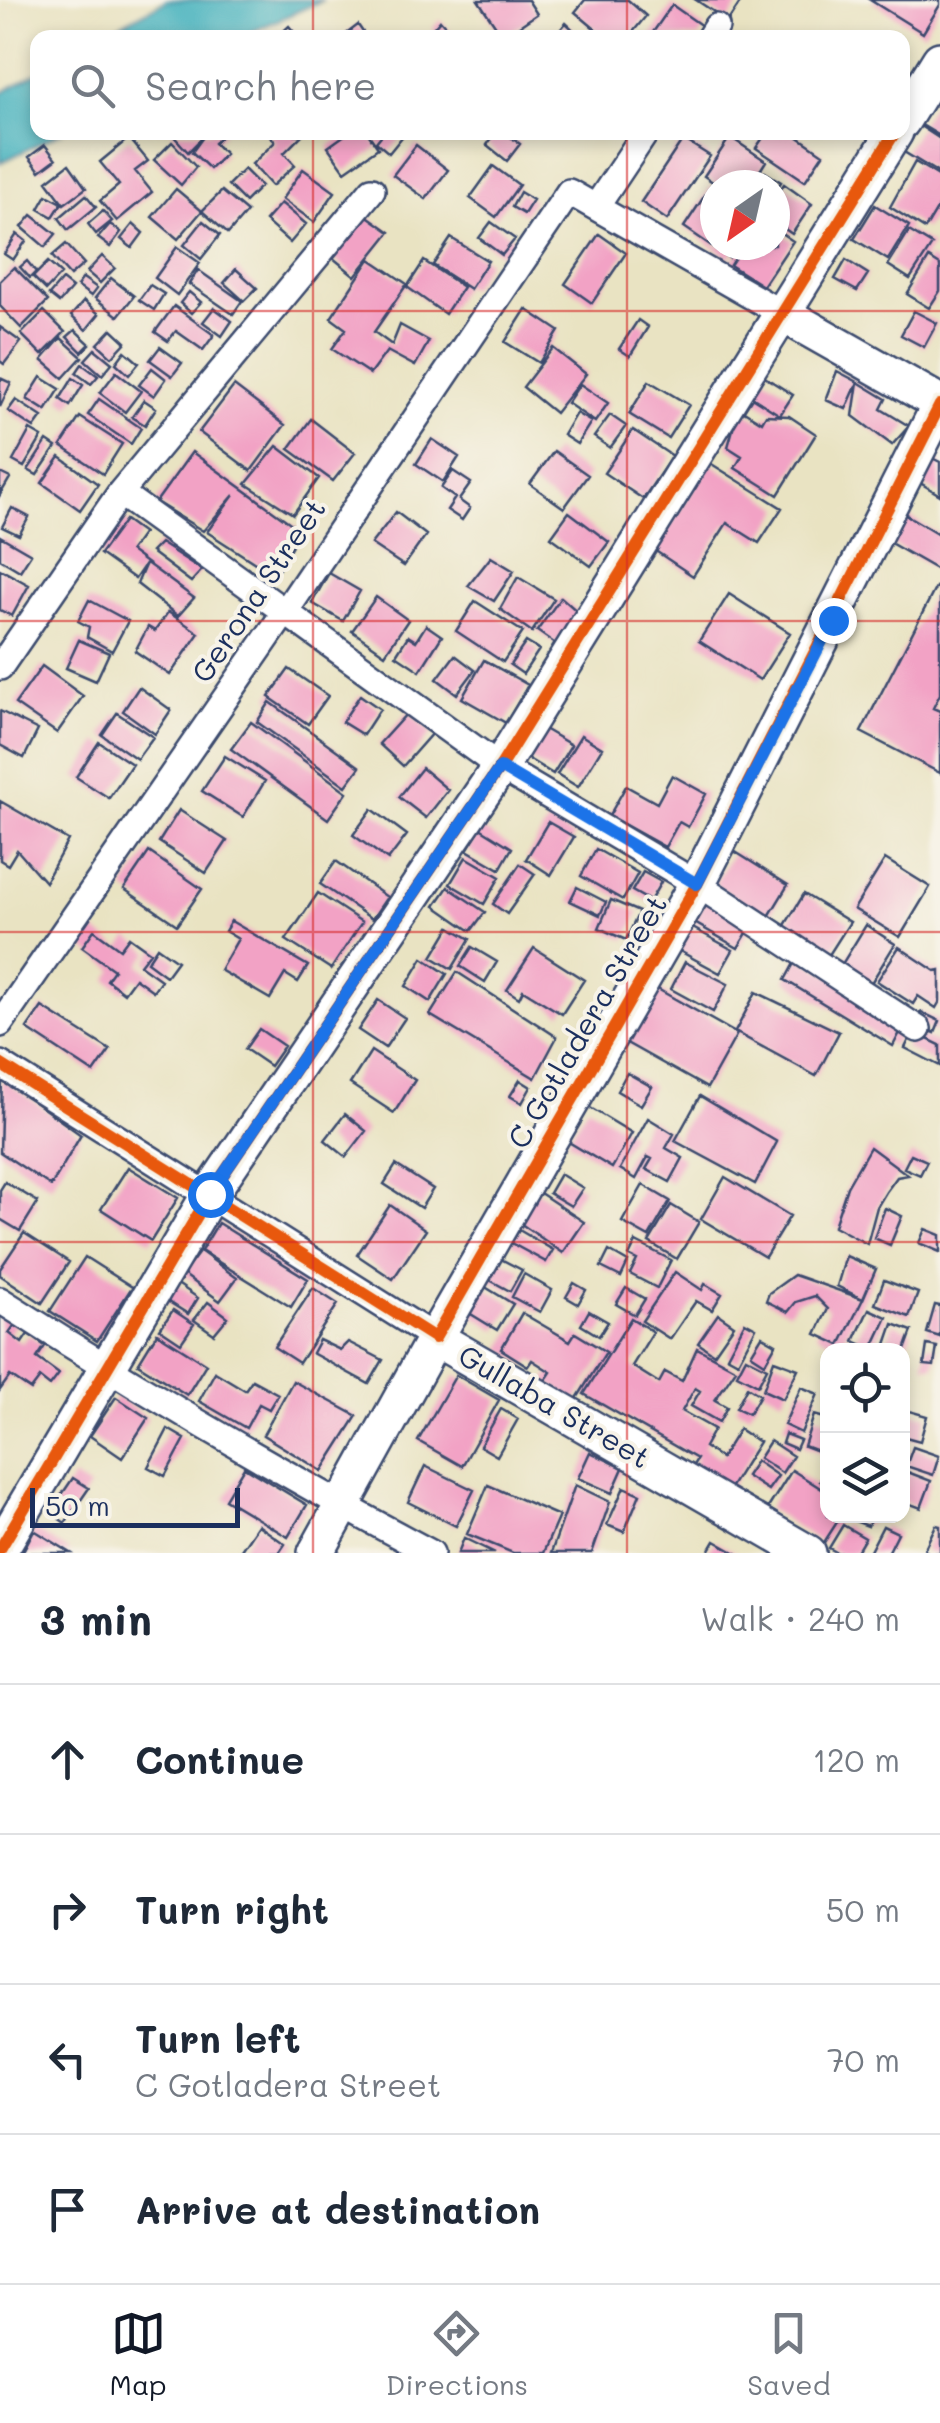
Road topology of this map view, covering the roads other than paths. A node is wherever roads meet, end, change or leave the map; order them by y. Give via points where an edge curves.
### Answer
1 (940, 60) edge
2 (910, 108) edge
3 (641, 140) edge
4 (891, 140) edge
5 (372, 190) dead end
6 (596, 207) junction
7 (783, 314) junction
8 (940, 404) edge
9 (120, 493) junction
10 (285, 612) junction
11 (0, 667) edge
12 (500, 767) junction
13 (697, 884) junction
14 (0, 1024) edge
15 (918, 1029) dead end
16 (0, 1064) edge
17 (210, 1194) junction
18 (0, 1300) edge
19 (434, 1338) junction
20 (106, 1368) junction
21 (342, 1506) junction
22 (0, 1549) edge
23 (316, 1553) edge
24 (431, 1553) edge
25 (808, 1553) edge

1 - 2 street
3 - 6 street
4 - 7 street
5 - 9 street
6 - 7 street
6 - 10 street, Gerona Street via 569,192
7 - 8 street
7 - 12 street
8 - 13 street, C Gotladera Street
9 - 10 street
9 - 11 street
10 - 12 street
10 - 14 street, Gerona Street
12 - 13 street
12 - 17 street
13 - 15 street
13 - 19 street, C Gotladera Street
16 - 17 street, Gullaba Street
17 - 19 street, Gullaba Street
17 - 20 street
18 - 20 street
19 - 21 street, C Gotladera Street
19 - 25 street, Gullaba Street
20 - 21 street
20 - 22 street
21 - 23 street, C Gotladera Street
21 - 24 street

